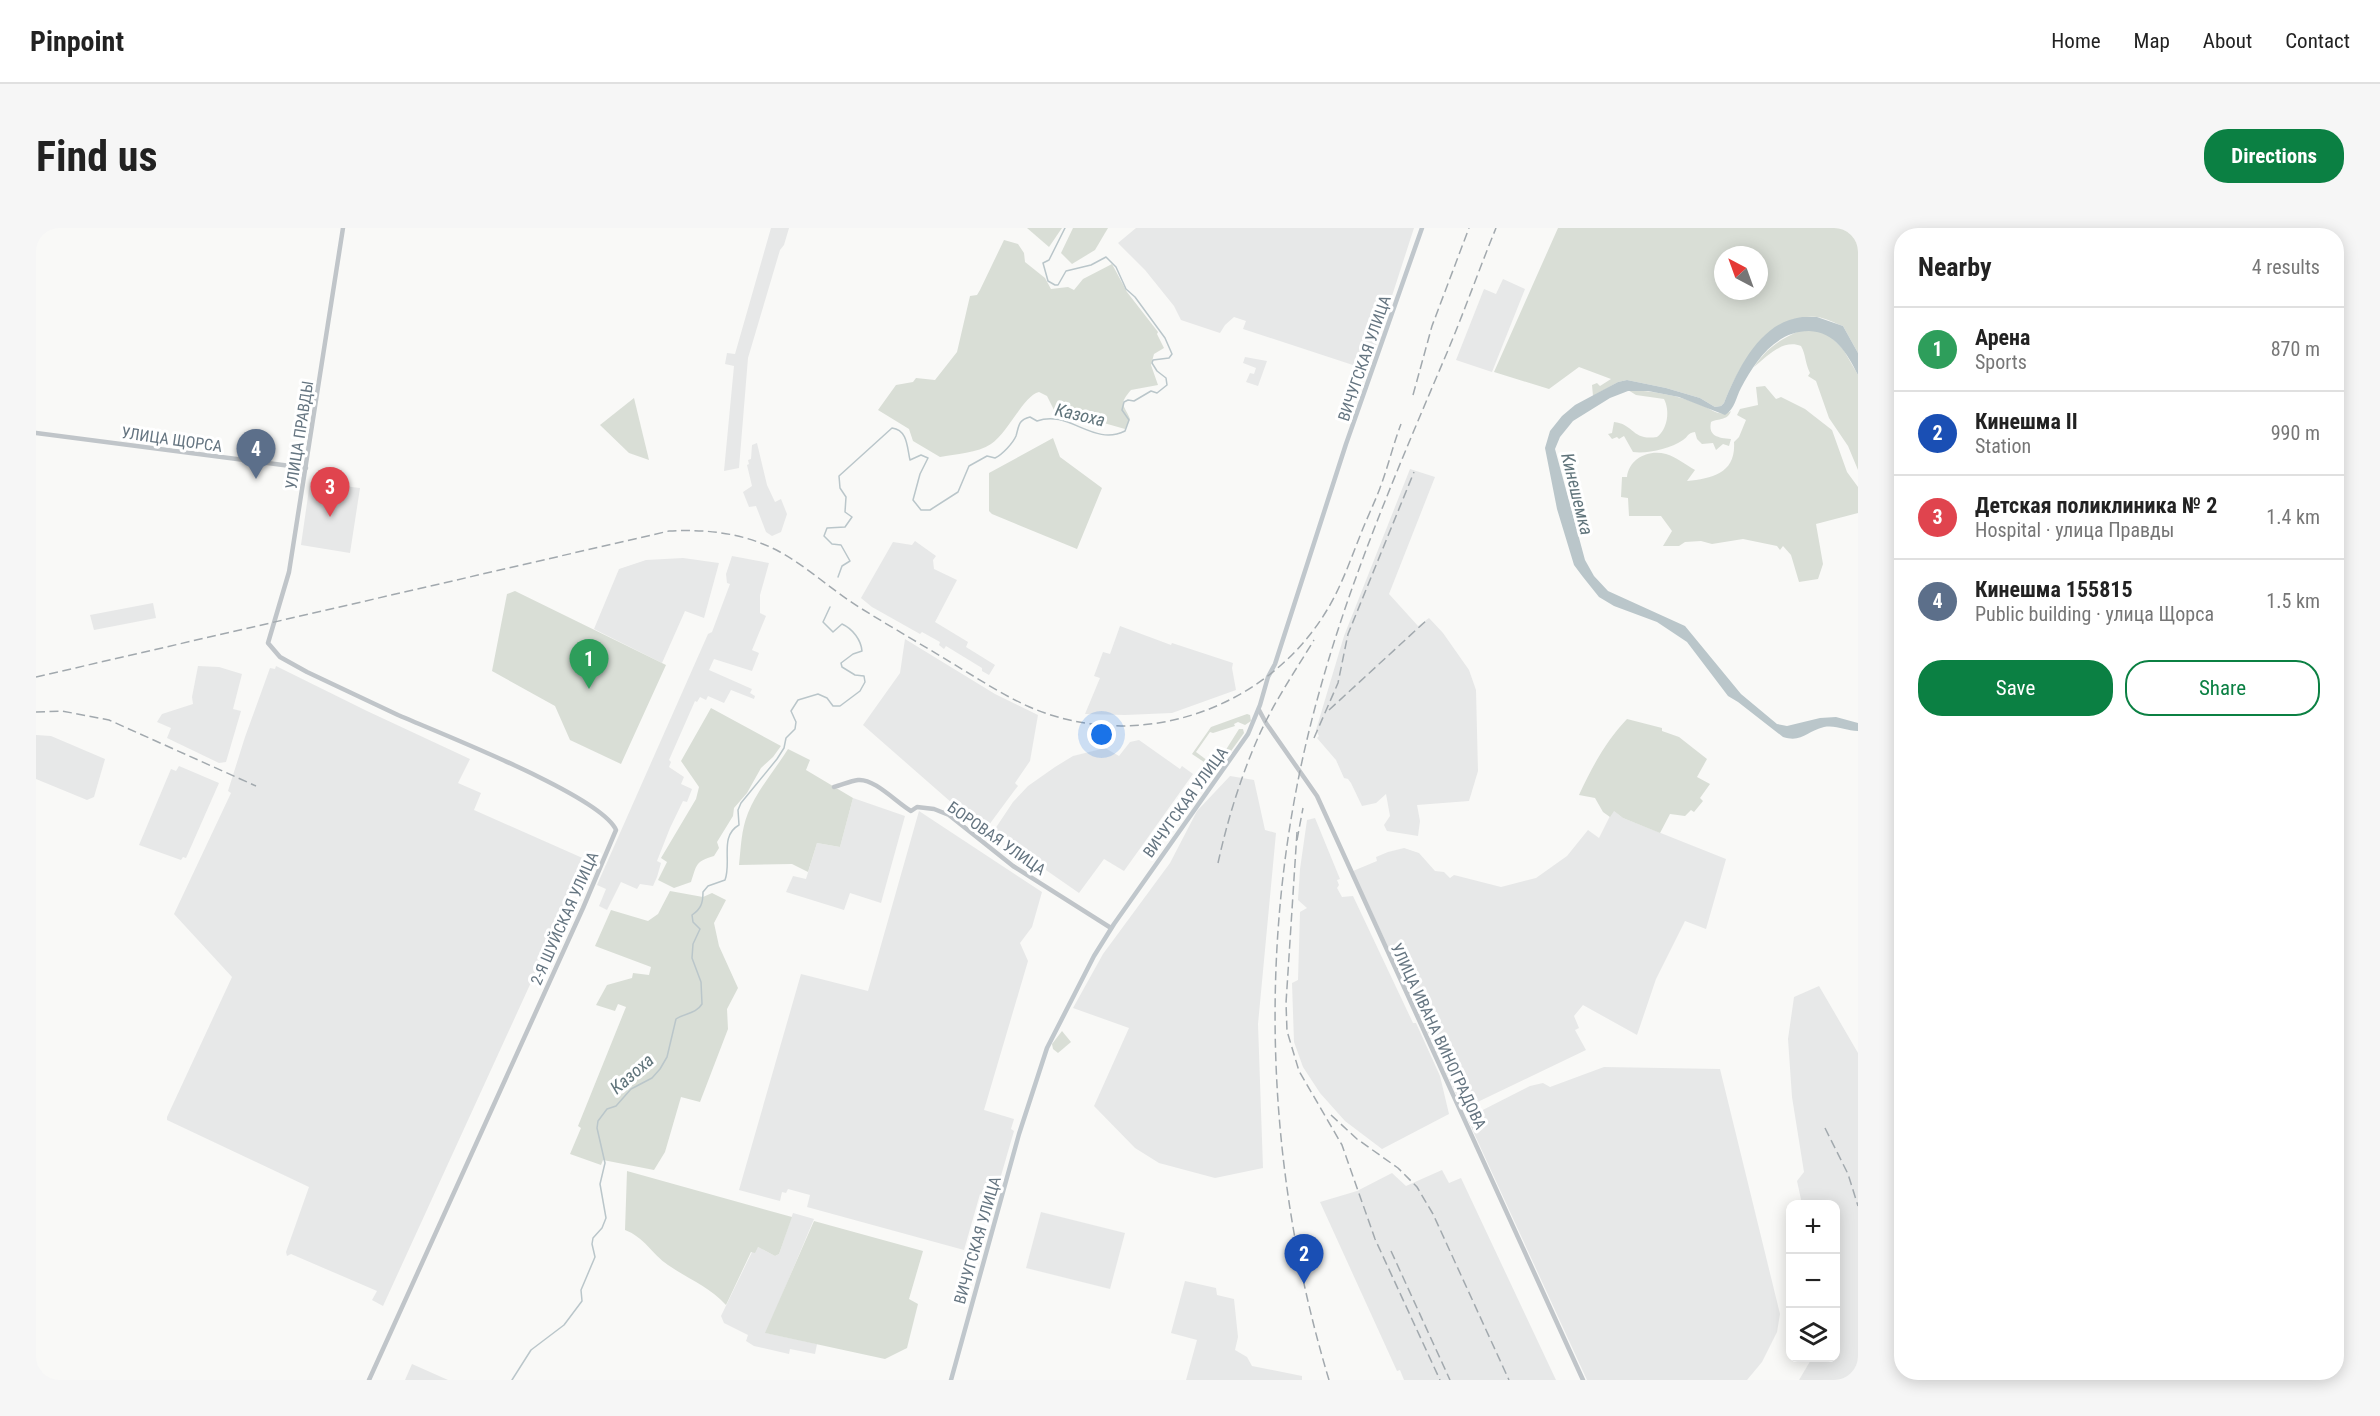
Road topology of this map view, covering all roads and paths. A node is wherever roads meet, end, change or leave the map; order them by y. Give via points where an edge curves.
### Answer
1 (343, 228) edge
2 (1422, 228) edge
3 (36, 433) edge
4 (306, 468) junction
5 (268, 643) joint
6 (1259, 710) junction
7 (834, 787) dead end
8 (1111, 928) junction
9 (369, 1380) edge
10 (951, 1380) edge
11 (1583, 1380) edge

1 - 4 street, УЛИЦА ПРАВДЫ
2 - 6 main road, ВИЧУГСКАЯ УЛИЦА
3 - 4 street, УЛИЦА ЩОРСА
4 - 5 street, УЛИЦА ПРАВДЫ via 289,572
5 - 9 street, 2-Я ШУЙСКАЯ УЛИЦА via 280,657 307,672 559,788 602,813 616,830
6 - 8 main road, ВИЧУГСКАЯ УЛИЦА via 1242,744
6 - 11 street, УЛИЦА ИВАНА ВИНОГРАДОВА via 1317,796
7 - 8 street, БОРОВАЯ УЛИЦА via 864,780 911,812 917,807 949,815 1013,866
8 - 10 main road, ВИЧУГСКАЯ УЛИЦА via 1041,1064

